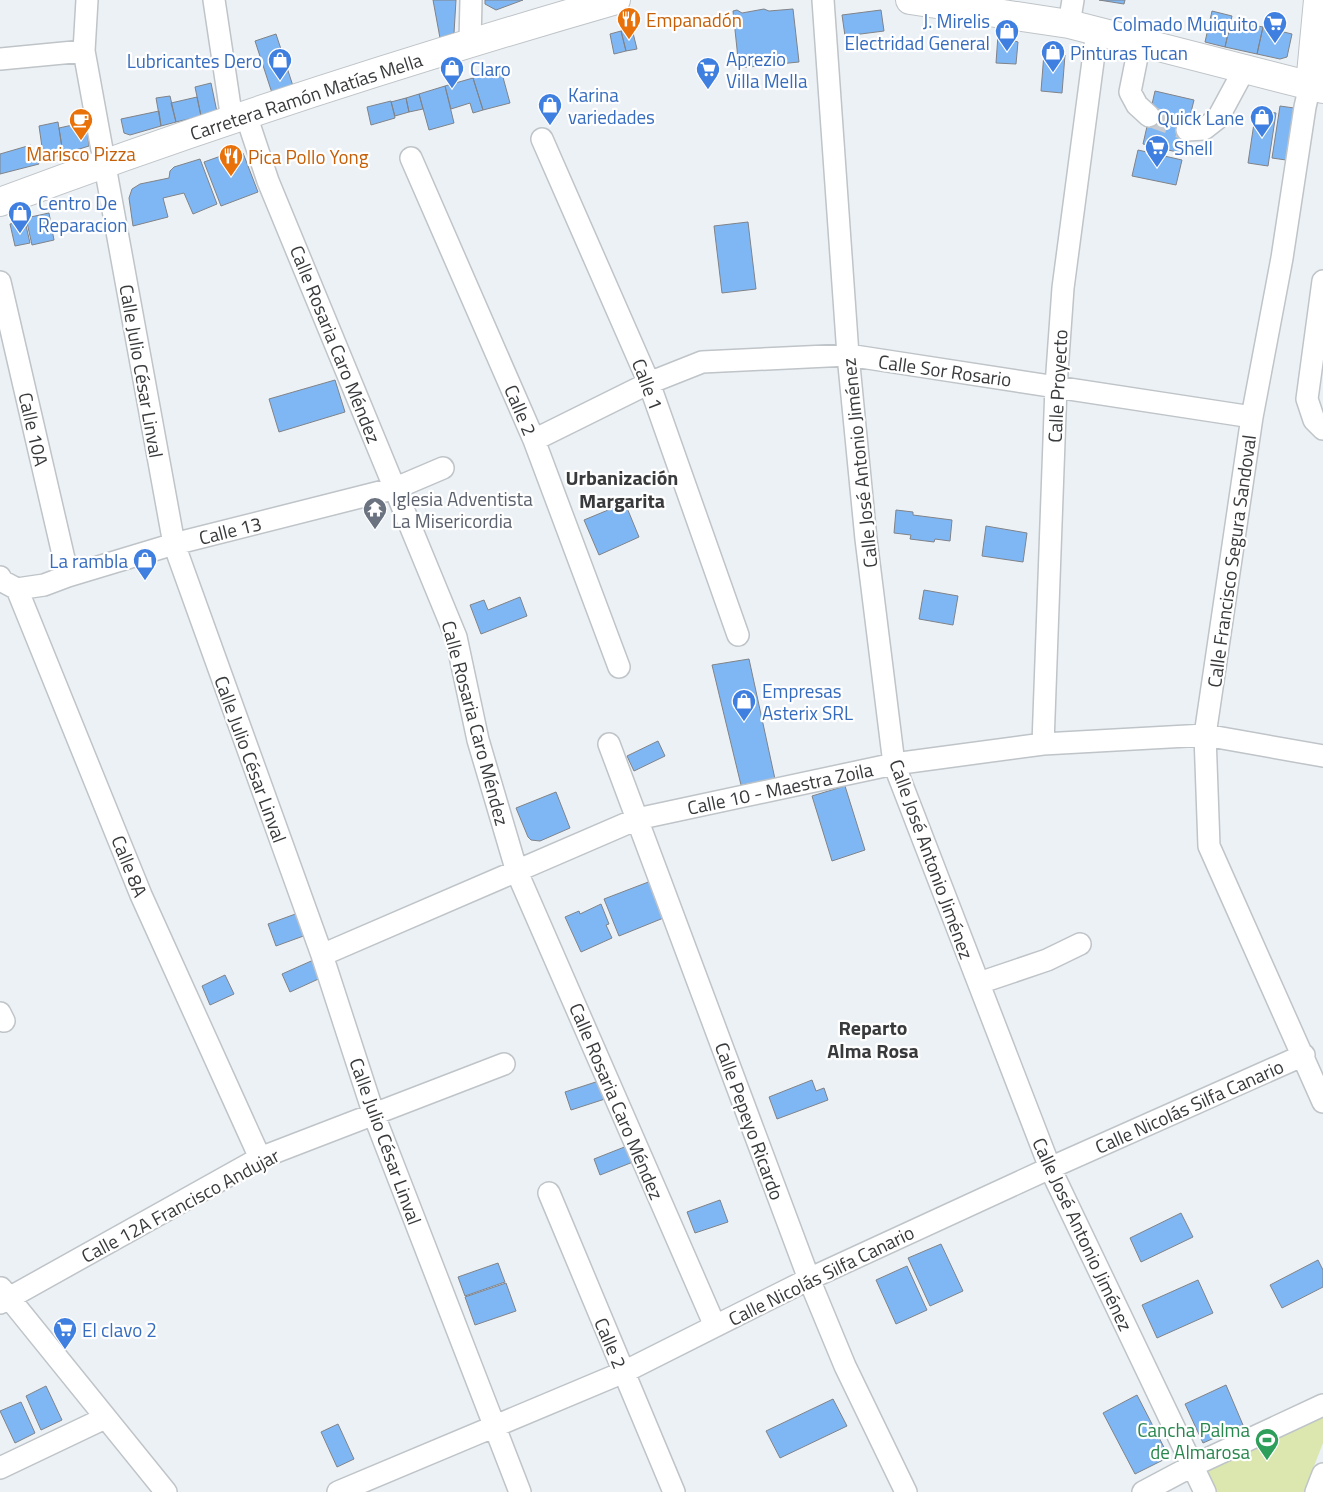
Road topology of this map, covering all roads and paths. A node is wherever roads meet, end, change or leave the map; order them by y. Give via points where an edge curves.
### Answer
1 (87, 0) edge
2 (214, 0) edge
3 (471, 0) edge
4 (616, 0) edge
5 (822, 0) edge
6 (915, 0) edge
7 (1318, 0) edge
8 (1071, 12) edge
9 (1097, 31) junction
10 (470, 42) junction
11 (1140, 42) junction
12 (84, 50) junction
13 (0, 59) edge
14 (1244, 68) junction
15 (1316, 87) edge
16 (1149, 116) tunnel mouth
17 (239, 118) junction
18 (1187, 130) tunnel mouth
19 (542, 139) dead end
20 (411, 158) dead end
21 (105, 162) junction
22 (0, 202) edge
23 (1323, 281) edge
24 (0, 282) edge
25 (848, 355) junction
26 (649, 383) junction
27 (1056, 386) junction
28 (1252, 417) junction
29 (1323, 428) edge
30 (534, 440) junction
31 (443, 468) dead end
32 (396, 488) junction
33 (174, 544) junction
34 (68, 576) junction
35 (8, 583) edge
36 (738, 635) dead end
37 (619, 667) dead end
38 (1205, 735) junction
39 (609, 744) dead end
40 (1043, 744) junction
41 (1323, 756) edge
42 (894, 764) junction
43 (637, 819) junction
44 (517, 872) junction
45 (1080, 944) dead end
46 (322, 955) junction
47 (979, 983) junction
48 (1304, 1055) junction
49 (504, 1064) dead end
50 (1323, 1102) edge
51 (374, 1114) junction
52 (260, 1158) junction
53 (1050, 1168) junction
54 (549, 1193) dead end
55 (809, 1279) junction
56 (3, 1296) edge
57 (715, 1326) junction
58 (624, 1372) junction
59 (1323, 1405) edge
60 (105, 1418) junction
61 (496, 1426) junction
62 (1192, 1466) junction
63 (0, 1468) edge
64 (1323, 1474) edge
65 (166, 1492) edge
66 (338, 1492) edge
67 (520, 1492) edge
68 (674, 1492) edge
69 (906, 1492) edge
70 (1143, 1492) edge
71 (1205, 1492) edge
72 (1316, 1492) edge

1 - 12 street, Calle Julio César Linval
2 - 17 street, Calle Rosaria Caro Méndez
3 - 10 street
4 - 10 main road, Carretera Ramón Matías Mella
5 - 25 street, Calle José Antonio Jiménez
6 - 8 main road
7 - 15 main road, Calle Francisco Segura Sandoval
8 - 9 main road
9 - 11 main road
9 - 27 street, Calle Proyecto via 1063,288
10 - 17 main road, Carretera Ramón Matías Mella
11 - 14 main road
11 - 16 street via 1130,92 1137,105
12 - 13 street
12 - 21 street, Calle Julio César Linval
14 - 15 main road
14 - 18 street via 1218,118 1204,129
15 - 28 street, Calle Francisco Segura Sandoval
17 - 21 main road, Carretera Ramón Matías Mella
17 - 32 street, Calle Rosaria Caro Méndez
19 - 26 street, Calle 1
20 - 30 street, Calle 2
21 - 22 main road, Carretera Ramón Matías Mella
21 - 33 street, Calle Julio César Linval
23 - 29 street via 1307,399 1314,420
24 - 34 street, Calle 10A
25 - 26 street, Calle Sor Rosario via 702,362
25 - 27 street, Calle Sor Rosario
25 - 42 street, Calle José Antonio Jiménez via 866,539
26 - 30 street, Calle Sor Rosario
26 - 36 street, Calle 1
27 - 28 street, Calle Sor Rosario
27 - 40 street, Calle Proyecto
28 - 38 street, Calle Francisco Segura Sandoval
30 - 37 street, Calle 2
31 - 32 street, Calle 13
32 - 33 street, Calle 13
32 - 44 street, Calle Rosaria Caro Méndez via 456,637 478,740
33 - 34 street, Calle 13
33 - 46 street, Calle Julio César Linval
34 - 35 street, Calle 13 via 44,585
35 - 52 street, Calle 8A via 141,895
38 - 40 street, Calle 10 - Maestra Zoila
38 - 41 street, Calle 10 - Maestra Zoila
38 - 48 street, Calle Francisco Segura Sandoval via 1209,846
39 - 43 street, Calle Pepeyo Ricardo
40 - 42 street, Calle 10 - Maestra Zoila
42 - 43 street, Calle 10 - Maestra Zoila
42 - 47 street, Calle José Antonio Jiménez
43 - 44 street, Calle 10 - Maestra Zoila
43 - 55 street, Calle Pepeyo Ricardo
44 - 46 street, Calle 10 - Maestra Zoila
44 - 57 street, Calle Rosaria Caro Méndez
45 - 47 street via 1047,960
46 - 51 street, Calle Julio César Linval
47 - 53 street, Calle José Antonio Jiménez
48 - 50 street, Calle Francisco Segura Sandoval
48 - 53 street, Calle Nicolás Silfa Canario
49 - 51 street, Calle 12A Francisco Andujar
51 - 52 street, Calle 12A Francisco Andujar
51 - 61 street, Calle Julio César Linval
52 - 56 street, Calle 12A Francisco Andujar
53 - 55 street, Calle Nicolás Silfa Canario
53 - 62 street, Calle José Antonio Jiménez
54 - 58 street, Calle 2
55 - 57 street, Calle Nicolás Silfa Canario
55 - 69 street, Calle Pepeyo Ricardo via 845,1366
56 - 60 street
57 - 58 street, Calle Nicolás Silfa Canario
58 - 61 street, Calle Nicolás Silfa Canario
58 - 68 street, Calle 2
59 - 62 street
60 - 63 street
60 - 65 street
61 - 66 street, Calle Nicolás Silfa Canario
61 - 67 street, Calle Julio César Linval
62 - 70 street
62 - 71 street, Calle José Antonio Jiménez
64 - 72 street

